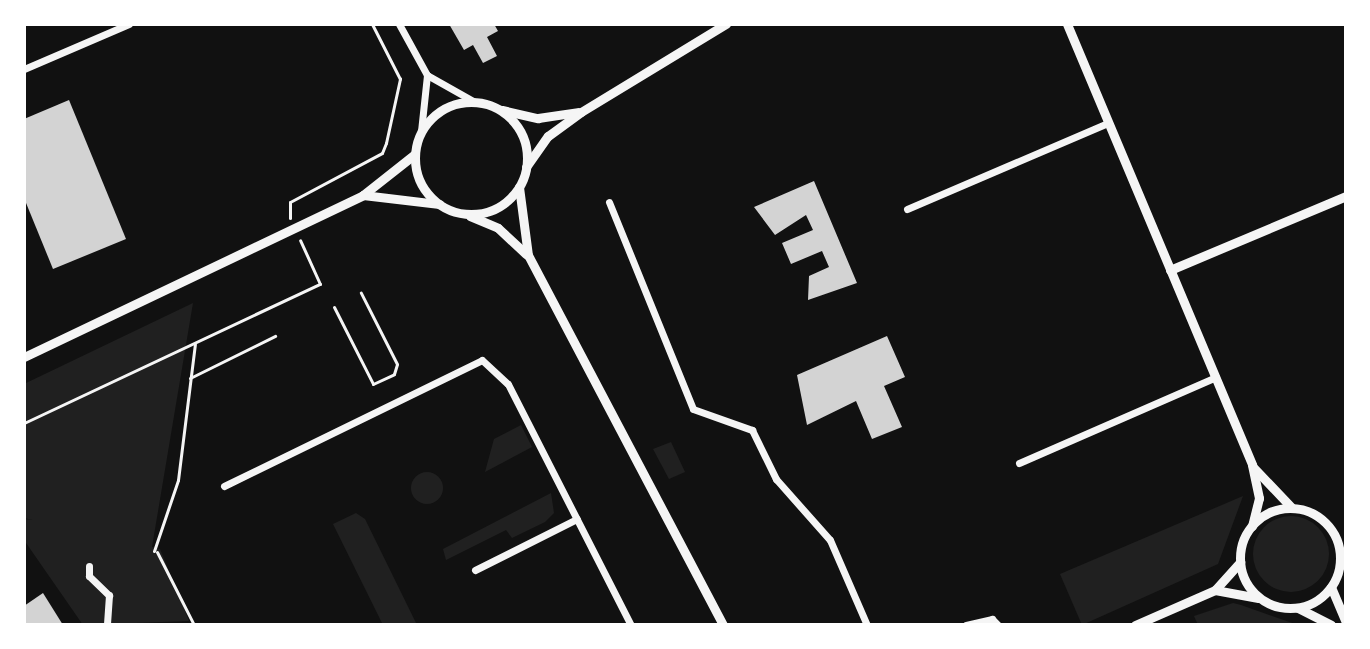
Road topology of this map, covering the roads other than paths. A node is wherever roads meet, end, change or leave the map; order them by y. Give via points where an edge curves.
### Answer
1 (129, 24) edge
2 (399, 24) edge
3 (726, 24) edge
4 (1067, 24) edge
5 (24, 69) edge
6 (427, 75) junction
7 (475, 102) junction
8 (499, 109) junction
9 (581, 112) junction
10 (1108, 123) junction
11 (421, 131) junction
12 (415, 154) junction
13 (526, 167) junction
14 (519, 187) junction
15 (363, 195) junction
16 (1346, 196) edge
17 (609, 202) dead end
18 (440, 204) junction
19 (907, 209) dead end
20 (463, 213) junction
21 (528, 255) junction
22 (1170, 270) junction
23 (24, 357) edge
24 (1216, 377) junction
25 (1019, 463) dead end
26 (1252, 465) junction
27 (224, 486) dead end
28 (1291, 507) junction
29 (577, 519) junction
30 (1252, 526) junction
31 (1240, 562) junction
32 (89, 566) dead end
33 (475, 570) dead end
34 (1331, 587) junction
35 (1215, 590) junction
36 (1264, 601) junction
37 (1298, 608) junction
38 (1346, 623) edge
39 (629, 624) edge
40 (107, 625) edge
41 (723, 625) edge
42 (867, 625) edge
43 (966, 625) edge
44 (998, 625) edge
45 (1135, 625) edge
46 (1331, 625) edge

1 - 5 street
2 - 6 street
3 - 9 street
4 - 10 street
6 - 7 street
6 - 11 street
7 - 8 street
7 - 11 street via 444,108
8 - 9 street via 538,118
8 - 13 street via 522,134
9 - 13 street via 548,136
10 - 19 street
10 - 22 street
11 - 12 street
12 - 15 street
12 - 18 street via 417,173
13 - 14 street
14 - 20 street via 495,209
14 - 21 street
15 - 18 street
15 - 23 street
16 - 22 street
17 - 42 street via 693,409 752,430 776,479 830,540
18 - 20 street
20 - 21 street via 498,228
21 - 41 street
22 - 24 street
24 - 25 street
24 - 26 street
26 - 28 street
26 - 30 street via 1259,498
27 - 29 street via 482,360 508,384
28 - 30 street
28 - 34 street via 1318,517 1337,540
29 - 33 street
29 - 39 street
30 - 31 street
31 - 35 street
31 - 36 street
32 - 40 street via 87,578 109,595
34 - 37 street
34 - 38 street
35 - 36 street
35 - 45 street
36 - 37 street
37 - 46 street
43 - 44 street via 992,619

